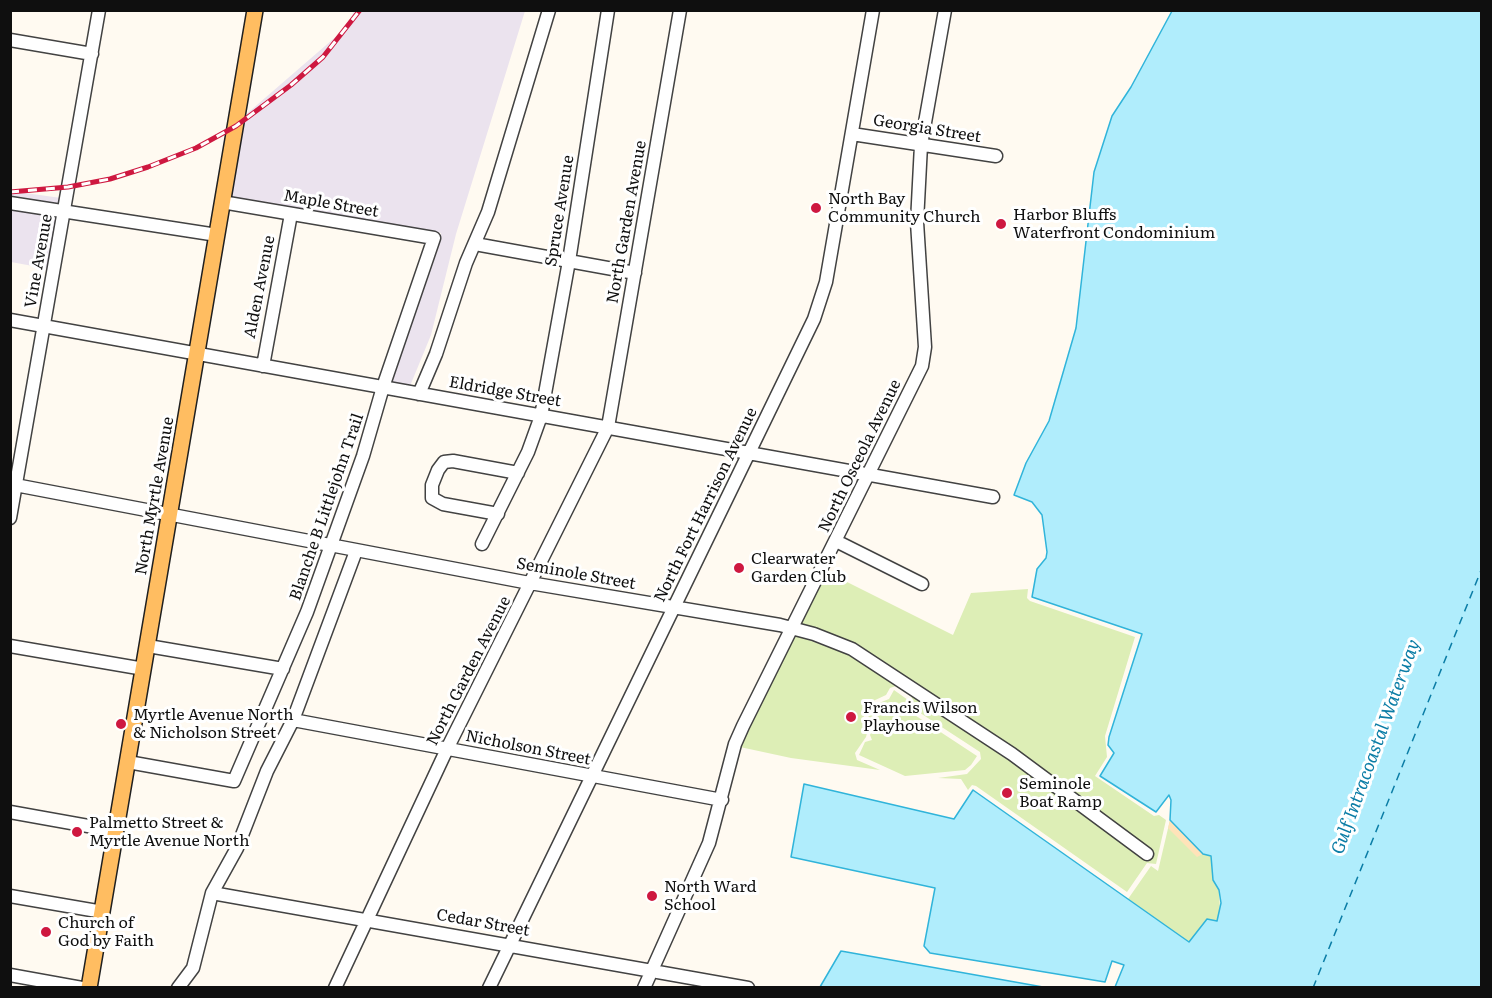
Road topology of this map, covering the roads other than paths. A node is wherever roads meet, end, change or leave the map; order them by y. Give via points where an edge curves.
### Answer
1 (99, 10) edge
2 (255, 10) edge
3 (549, 10) edge
4 (608, 10) edge
5 (873, 10) edge
6 (945, 10) edge
7 (680, 11) edge
8 (10, 40) edge
9 (92, 54) junction
10 (852, 134) junction
11 (921, 146) junction
12 (996, 156) dead end
13 (222, 202) junction
14 (10, 203) edge
15 (64, 211) junction
16 (291, 214) junction
17 (217, 235) junction
18 (435, 238) joint
19 (475, 244) junction
20 (569, 261) junction
21 (635, 273) junction
22 (10, 320) edge
23 (44, 326) junction
24 (197, 355) junction
25 (263, 366) junction
26 (383, 387) junction
27 (419, 394) junction
28 (541, 416) junction
29 (608, 427) junction
30 (750, 453) junction
31 (518, 472) junction
32 (869, 474) junction
33 (13, 485) edge
34 (993, 497) dead end
35 (170, 514) junction
36 (498, 514) junction
37 (10, 518) edge
38 (836, 541) junction
39 (482, 544) dead end
40 (329, 546) junction
41 (356, 551) junction
42 (531, 584) junction
43 (922, 584) dead end
44 (674, 608) junction
45 (793, 628) junction
46 (10, 646) edge
47 (148, 646) junction
48 (144, 669) junction
49 (283, 669) junction
50 (293, 720) junction
51 (447, 749) junction
52 (128, 762) junction
53 (592, 777) junction
54 (722, 800) junction
55 (10, 812) edge
56 (116, 831) junction
57 (1147, 854) dead end
58 (212, 893) junction
59 (10, 896) edge
60 (103, 912) junction
61 (366, 920) junction
62 (510, 944) junction
63 (653, 970) junction
64 (10, 975) edge
65 (82, 987) edge
66 (89, 987) edge
67 (178, 987) edge
68 (335, 987) edge
69 (489, 987) edge
70 (644, 987) edge
71 (748, 987) edge

1 - 9 street, Vine Avenue
2 - 13 main road, North Myrtle Avenue
3 - 19 street via 512,137
4 - 20 street, Spruce Avenue
5 - 10 street, North Fort Harrison Avenue
6 - 11 street, North Osceola Avenue
7 - 21 street, North Garden Avenue
8 - 9 street
9 - 15 street, Vine Avenue
10 - 11 street, Georgia Street
10 - 30 street, North Fort Harrison Avenue via 821,302
11 - 12 street, Georgia Street
11 - 32 street, North Osceola Avenue via 917,232 924,357
13 - 16 street, Maple Street
13 - 17 main road, North Myrtle Avenue
14 - 15 street
15 - 17 street
15 - 23 street, Vine Avenue
16 - 18 street, Maple Street
16 - 25 street, Alden Avenue
17 - 24 main road, North Myrtle Avenue
18 - 26 street, Blanche B Littlejohn Trail
19 - 20 street
19 - 27 street
20 - 21 street
20 - 28 street, Spruce Avenue
21 - 29 street, North Garden Avenue
22 - 23 street, Eldridge Street
23 - 24 street, Eldridge Street
23 - 33 street, Vine Avenue
24 - 25 street, Eldridge Street
24 - 35 main road, North Myrtle Avenue
25 - 26 street, Eldridge Street
26 - 27 street, Eldridge Street
26 - 40 street, Blanche B Littlejohn Trail via 370,436
27 - 28 street, Eldridge Street
28 - 29 street, Eldridge Street
28 - 31 street, Spruce Avenue
29 - 30 street, Eldridge Street
29 - 42 street, North Garden Avenue
30 - 32 street, Eldridge Street
30 - 44 street, North Fort Harrison Avenue
31 - 36 street, Spruce Avenue
31 - 36 street via 453,461 444,462 438,470 432,498 443,504
32 - 34 street, Eldridge Street
32 - 38 street, North Osceola Avenue
33 - 35 street, Seminole Street
33 - 37 street, Vine Avenue
35 - 40 street, Seminole Street
35 - 47 main road, North Myrtle Avenue
36 - 39 street, Spruce Avenue
38 - 43 street
38 - 45 street, North Osceola Avenue
40 - 41 street, Seminole Street
40 - 49 street, Blanche B Littlejohn Trail
41 - 42 street, Seminole Street
41 - 50 street
42 - 44 street, Seminole Street
42 - 51 street, North Garden Avenue
44 - 45 street, Seminole Street
44 - 53 street, North Fort Harrison Avenue
45 - 54 street, North Osceola Avenue via 742,726
45 - 57 street, Seminole Street via 852,649 1012,754
46 - 48 street
47 - 48 main road, North Myrtle Avenue
47 - 49 street
48 - 52 main road, North Myrtle Avenue
49 - 52 street, Blanche B Littlejohn Trail via 234,781
50 - 51 street, Nicholson Street
50 - 58 street via 267,771 237,848
51 - 53 street, Nicholson Street
51 - 61 street, North Garden Avenue
52 - 56 main road, North Myrtle Avenue
53 - 54 street, Nicholson Street
53 - 62 street, North Fort Harrison Avenue
54 - 63 street, North Osceola Avenue via 709,843
55 - 56 street
56 - 60 main road, North Myrtle Avenue
58 - 61 street, Cedar Street
58 - 67 street via 199,955
59 - 60 street
60 - 66 main road, North Myrtle Avenue
61 - 62 street, Cedar Street
61 - 68 street, North Garden Avenue
62 - 63 street, Cedar Street
62 - 69 street, North Fort Harrison Avenue
63 - 70 street, North Osceola Avenue
63 - 71 street, Cedar Street
64 - 65 street

